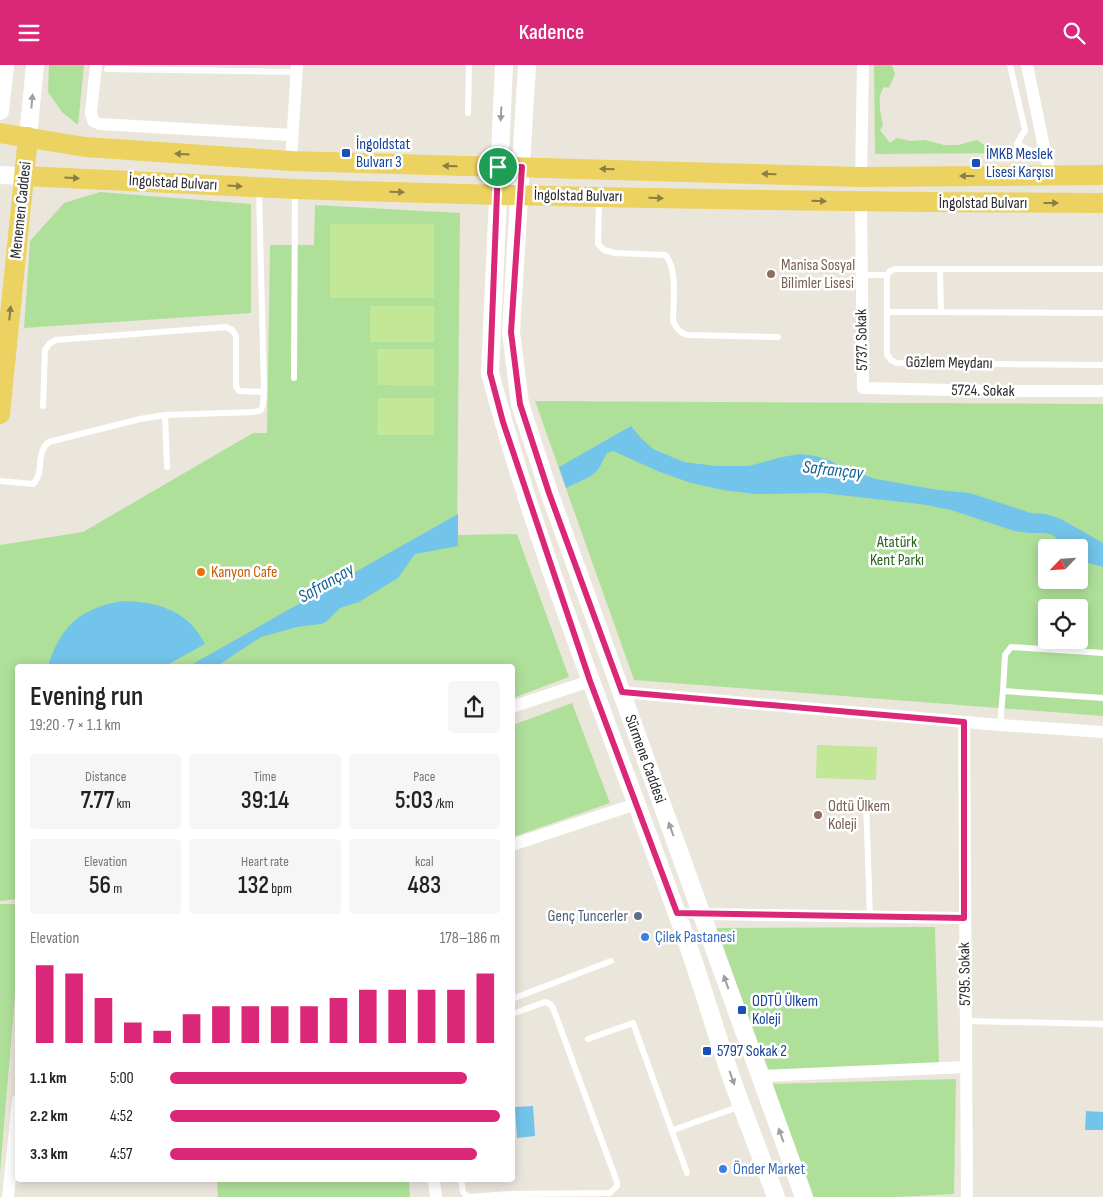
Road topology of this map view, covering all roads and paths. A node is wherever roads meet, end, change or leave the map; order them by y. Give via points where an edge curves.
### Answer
1 (5, 65) edge
2 (35, 65) edge
3 (469, 65) edge
4 (504, 65) edge
5 (527, 65) edge
6 (863, 65) edge
7 (1010, 65) edge
8 (1027, 65) edge
9 (102, 67) edge
10 (297, 69) edge
11 (0, 111) edge
12 (468, 113) dead end
13 (0, 133) edge
14 (291, 135) junction
15 (28, 137) junction
16 (291, 161) junction
17 (498, 167) junction
18 (522, 167) junction
19 (1048, 167) junction
20 (0, 175) edge
21 (1103, 175) edge
22 (24, 176) junction
23 (861, 177) junction
24 (259, 187) junction
25 (295, 189) junction
26 (497, 195) junction
27 (520, 195) junction
28 (599, 197) junction
29 (861, 202) junction
30 (1103, 203) edge
31 (1103, 269) edge
32 (940, 270) junction
33 (862, 275) junction
34 (887, 275) junction
35 (886, 312) junction
36 (941, 312) junction
37 (1103, 313) edge
38 (778, 337) dead end
39 (1103, 365) edge
40 (294, 378) dead end
41 (863, 388) joint
42 (1103, 391) edge
43 (264, 393) junction
44 (43, 406) dead end
45 (0, 414) edge
46 (164, 415) junction
47 (167, 467) dead end
48 (0, 481) edge
49 (549, 493) junction
50 (528, 500) junction
51 (1103, 653) edge
52 (590, 681) junction
53 (1003, 691) junction
54 (622, 695) junction
55 (1103, 699) edge
56 (515, 706) edge
57 (600, 707) junction
58 (964, 722) junction
59 (1000, 725) junction
60 (1103, 732) edge
61 (866, 801) dead end
62 (636, 804) junction
63 (515, 844) edge
64 (677, 913) junction
65 (702, 915) junction
66 (870, 917) junction
67 (964, 918) junction
68 (611, 961) dead end
69 (515, 998) edge
70 (515, 1013) edge
71 (966, 1021) junction
72 (1103, 1024) edge
73 (588, 1039) dead end
74 (966, 1067) junction
75 (760, 1076) junction
76 (742, 1105) junction
77 (15, 1129) edge
78 (673, 1129) junction
79 (687, 1173) dead end
80 (434, 1182) edge
81 (461, 1182) edge
82 (508, 1196) edge
83 (8, 1197) edge
84 (436, 1197) edge
85 (469, 1197) edge
86 (776, 1197) edge
87 (804, 1197) edge
88 (967, 1197) edge

1 - 11 main road
15 -> 2 main road, Menemen Caddesi
3 - 12 lane
4 -> 17 main road, Sürmene Caddesi
5 - 18 main road, Sürmene Caddesi
6 - 23 street
7 - 19 lane via 1025,130 1017,144
8 - 19 street
9 - 10 lane
9 - 14 street via 91,113 93,121 100,124
10 - 14 street
13 - 15 main road, İngolstad Bulvarı
14 - 16 street
16 -> 15 main road, İngolstad Bulvarı via 85,147
15 - 22 main road, Menemen Caddesi
17 -> 16 main road, İngolstad Bulvarı
17 - 18 main road, İngolstad Bulvarı
17 - 26 main road, Sürmene Caddesi
23 -> 18 main road, İngolstad Bulvarı
18 - 27 main road, Sürmene Caddesi
19 - 21 main road, İngolstad Bulvarı
19 -> 23 main road, İngolstad Bulvarı
20 - 22 main road
22 -> 24 main road, İngolstad Bulvarı
45 -> 22 main road, Menemen Caddesi
24 - 25 main road, İngolstad Bulvarı
24 - 43 lane
25 -> 26 main road, İngolstad Bulvarı
25 - 40 lane
26 - 27 main road, İngolstad Bulvarı
26 - 50 main road, Sürmene Caddesi via 490,373
27 - 28 main road, İngolstad Bulvarı
27 - 49 main road, Sürmene Caddesi via 511,332 520,404
28 -> 29 main road, İngolstad Bulvarı
28 - 38 lane via 598,244 604,250 665,255 669,259 673,267 673,321 682,334
29 -> 30 main road, İngolstad Bulvarı
29 - 33 street, 5737. Sokak
31 - 32 lane
32 - 34 lane via 895,269
32 - 36 lane
33 - 34 lane
33 - 41 street, 5737. Sokak
34 - 35 lane, Gözlem Meydanı
35 - 36 lane
35 - 39 lane, Gözlem Meydanı via 887,354 891,361 897,363
36 - 37 lane
41 - 42 street, 5724. Sokak
43 - 44 lane via 240,391 236,386 236,335 226,327 56,340 45,350
43 - 46 lane via 261,410 254,412
46 - 47 lane
46 - 48 lane via 49,442 41,454 37,481 33,484
49 - 50 main road
49 - 54 main road, Sürmene Caddesi
50 - 52 main road, Sürmene Caddesi
51 - 53 lane via 1011,647 1005,655
52 - 56 street
52 - 57 main road, Sürmene Caddesi
53 - 55 lane
53 - 59 lane
54 - 57 main road
54 - 58 street
65 -> 54 main road, Sürmene Caddesi
57 - 62 main road, Sürmene Caddesi
58 - 59 street
58 - 67 street, 5795. Sokak
59 - 60 street
61 - 66 lane
62 - 63 street
62 - 64 main road, Sürmene Caddesi
64 - 65 main road
64 -> 76 main road, Sürmene Caddesi
65 - 66 street
75 -> 65 main road, Sürmene Caddesi
66 - 67 street
67 - 71 street, 5795. Sokak
68 - 69 lane
70 - 82 lane via 545,1002 553,1008 617,1181 610,1193
71 - 72 lane
71 - 74 street, 5795. Sokak
73 - 78 lane via 633,1023
74 - 75 street
74 - 88 street, 5795. Sokak
87 -> 75 main road, Sürmene Caddesi
76 - 78 lane
76 - 86 main road, Sürmene Caddesi
77 - 83 street
78 - 79 lane
80 - 84 street
81 - 85 lane via 463,1192
82 - 85 lane

